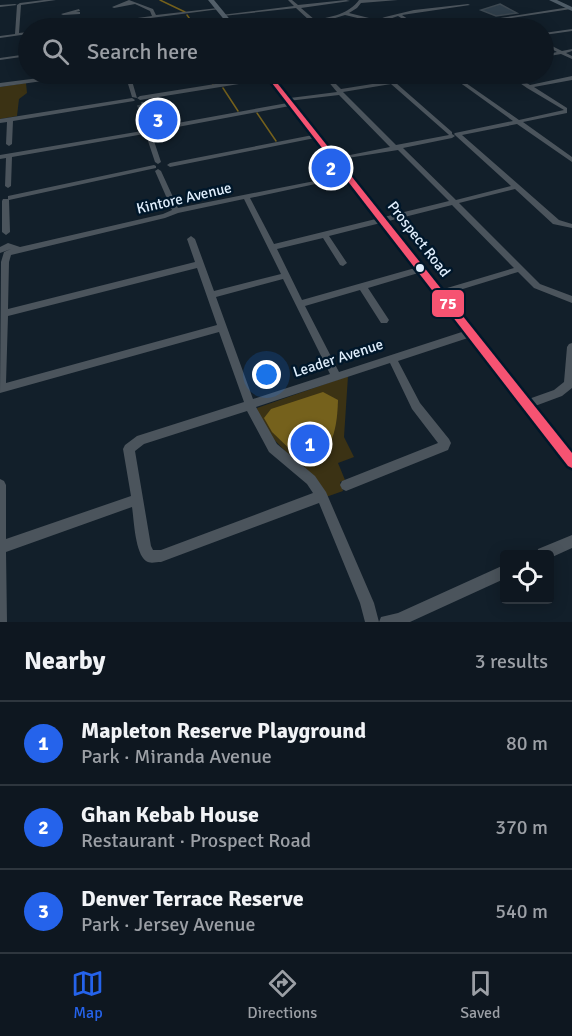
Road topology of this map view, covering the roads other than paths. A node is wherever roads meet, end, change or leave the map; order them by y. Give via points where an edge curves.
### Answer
1 (54, 0) edge
2 (77, 0) edge
3 (213, 0) edge
4 (290, 0) edge
5 (396, 0) edge
6 (554, 0) edge
7 (348, 1) edge
8 (361, 1) edge
9 (131, 2) edge
10 (16, 4) edge
11 (468, 5) dead end
12 (0, 6) edge
13 (297, 6) junction
14 (572, 8) edge
15 (218, 9) junction
16 (415, 12) junction
17 (347, 14) junction
18 (223, 15) junction
19 (399, 15) junction
20 (156, 17) junction
21 (81, 18) edge
22 (151, 18) edge
23 (225, 18) edge
24 (308, 18) edge
25 (326, 18) edge
26 (363, 18) edge
27 (387, 18) edge
28 (404, 18) edge
29 (505, 18) edge
30 (572, 30) edge
31 (554, 32) edge
32 (17, 35) joint
33 (0, 37) edge
34 (554, 48) edge
35 (572, 51) edge
36 (561, 52) junction
37 (554, 54) edge
38 (18, 56) edge
39 (572, 58) edge
40 (0, 59) edge
41 (572, 78) edge
42 (18, 82) edge
43 (554, 82) edge
44 (131, 84) edge
45 (222, 84) edge
46 (277, 84) edge
47 (334, 84) edge
48 (381, 84) edge
49 (394, 84) edge
50 (464, 84) edge
51 (524, 84) edge
52 (543, 84) edge
53 (0, 85) edge
54 (529, 87) junction
55 (341, 91) junction
56 (287, 96) junction
57 (136, 98) junction
58 (567, 111) edge
59 (142, 116) dead end
60 (10, 120) junction
61 (0, 121) edge
62 (516, 121) junction
63 (146, 131) junction
64 (454, 134) junction
65 (318, 136) junction
66 (9, 144) dead end
67 (394, 147) junction
68 (9, 155) junction
69 (0, 157) edge
70 (337, 159) junction
71 (572, 160) edge
72 (159, 168) junction
73 (348, 175) junction
74 (8, 186) dead end
75 (516, 187) junction
76 (6, 198) edge
77 (246, 198) junction
78 (454, 202) junction
79 (176, 211) junction
80 (383, 219) junction
81 (572, 226) edge
82 (6, 232) dead end
83 (324, 234) junction
84 (191, 239) dead end
85 (271, 248) junction
86 (5, 254) edge
87 (343, 263) dead end
88 (200, 264) junction
89 (422, 269) junction
90 (519, 269) junction
91 (285, 276) junction
92 (363, 286) junction
93 (440, 293) junction
94 (211, 295) junction
95 (572, 300) edge
96 (300, 304) junction
97 (2, 314) edge
98 (384, 320) dead end
99 (221, 328) junction
100 (471, 333) junction
101 (572, 347) edge
102 (392, 358) junction
103 (336, 376) junction
104 (1, 389) edge
105 (250, 404) junction
106 (527, 404) junction
107 (572, 462) edge
108 (352, 479) dead end
109 (1, 487) edge
110 (322, 496) junction
111 (136, 500) junction
112 (572, 541) edge
113 (2, 547) junction
114 (553, 550) edge
115 (500, 574) edge
116 (384, 621) edge
117 (0, 622) edge

1 - 10 street
2 - 21 street
3 - 15 main road
4 - 13 street
5 - 8 street
5 - 16 street
6 - 14 highway
7 - 13 street
8 - 17 street
9 - 20 street via 152,10
10 - 12 street
10 - 32 street
11 - 16 street
13 - 18 street
13 - 24 street
14 - 29 street
15 - 18 main road
15 - 20 street
16 - 19 street
17 - 25 street
17 - 26 street
18 - 23 main road
19 - 27 street
19 - 28 street
20 - 22 street
30 - 31 street
32 - 33 street
34 - 36 street
35 - 36 street
36 - 37 street
36 - 39 street
38 - 40 street
41 - 43 street
42 - 53 street
44 - 57 street
45 - 57 street
46 - 56 main road, Prospect Road
47 - 55 street
48 - 55 street
49 - 64 street
50 - 62 street
51 - 54 street
52 - 54 street
54 - 58 street
55 - 56 street
55 - 67 street
56 - 63 street
56 - 65 main road, Prospect Road
57 - 60 street
58 - 62 street
59 - 63 street
60 - 61 street
60 - 66 street
62 - 64 street
62 - 71 street
63 - 68 street
63 - 72 street
64 - 67 street
64 - 75 street
65 - 70 main road, Prospect Road
65 - 72 street
67 - 70 street
67 - 78 street via 400,148
68 - 69 street
68 - 74 street
70 - 73 main road, Prospect Road
72 - 76 street
72 - 79 street
73 - 77 street, Kintore Avenue
73 - 80 main road, Prospect Road
75 - 78 street
75 - 81 street via 556,222
76 - 82 street
77 - 79 street, Kintore Avenue
77 - 85 street
78 - 80 street
78 - 90 street
79 - 86 street, Kintore Avenue
80 - 83 street
80 - 89 main road, Prospect Road
83 - 85 street
83 - 87 street
84 - 88 street
85 - 91 street
86 - 97 street
88 - 94 street
88 - 97 street
89 - 92 street
89 - 93 main road, Prospect Road
90 - 93 street
90 - 95 street via 545,292
91 - 94 street
91 - 96 street
92 - 96 street
92 - 98 street
93 - 100 main road, Prospect Road
94 - 99 street
96 - 103 street
97 - 104 street
99 - 104 street
99 - 105 street
100 - 102 street, Leader Avenue
100 - 106 main road, Prospect Road
101 - 106 street via 569,384 558,393
102 - 103 street, Leader Avenue
102 - 108 street via 416,406 445,443
103 - 105 street, Leader Avenue
105 - 110 street via 273,448 312,480
105 - 111 street, Leader Avenue via 131,446
106 - 107 main road, Prospect Road
109 - 113 street
110 - 111 street, Leader Avenue via 155,557 145,549
110 - 116 street via 367,603
111 - 113 street
112 - 114 street
113 - 117 street
115 - 116 street

